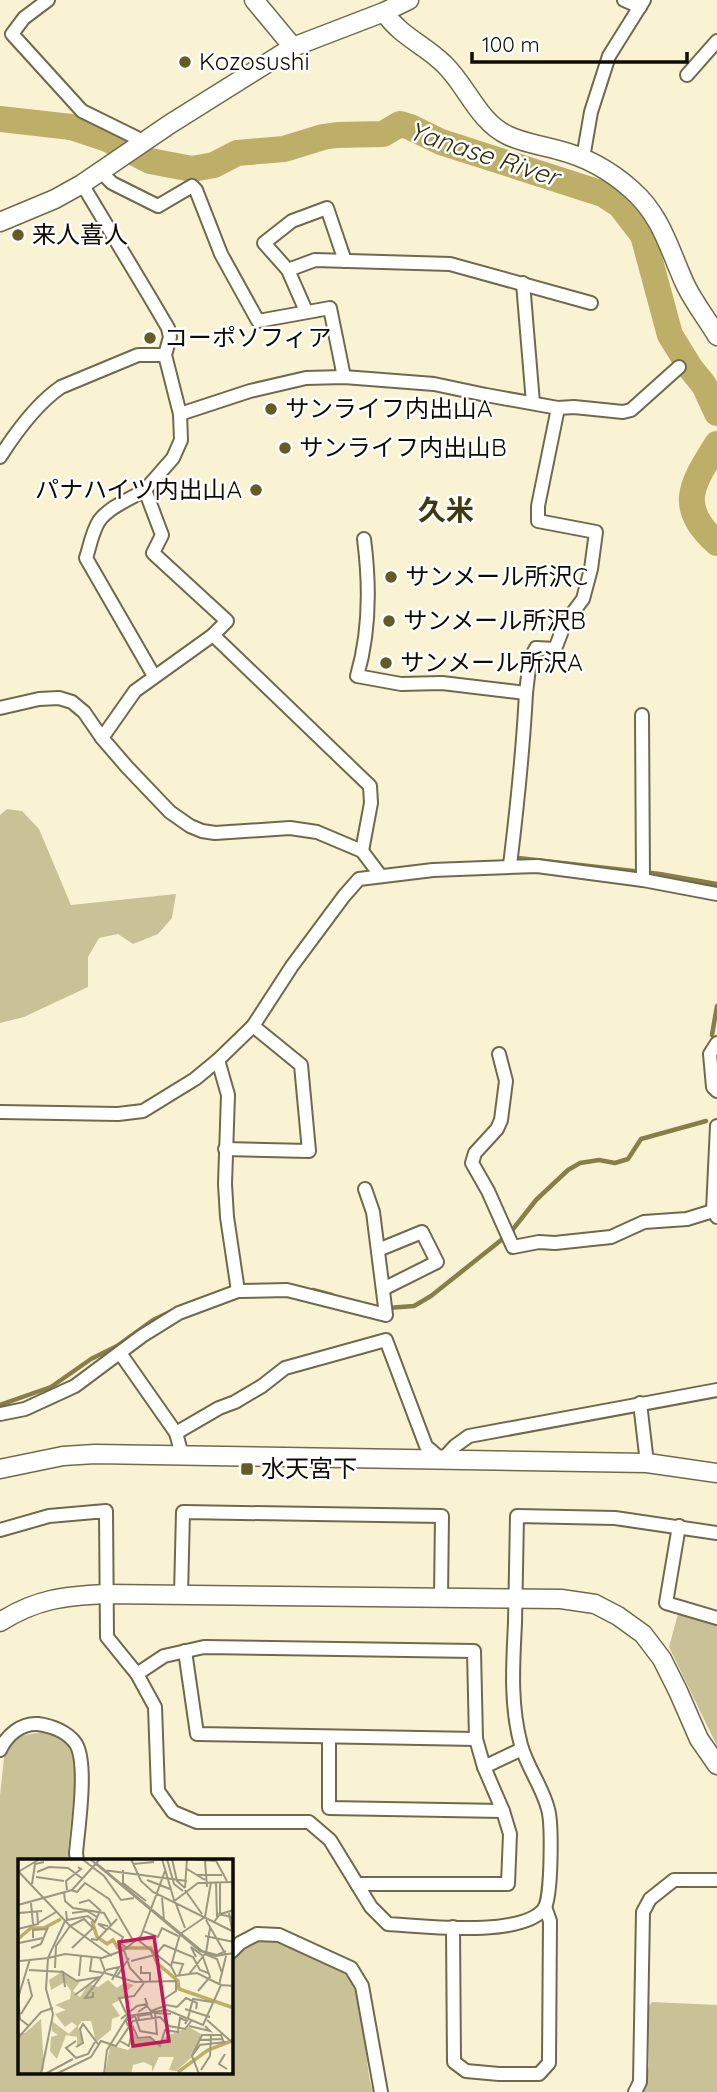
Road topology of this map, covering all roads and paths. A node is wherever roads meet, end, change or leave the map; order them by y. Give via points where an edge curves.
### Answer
1 (48, 0) edge
2 (254, 0) edge
3 (409, 0) edge
4 (624, 0) edge
5 (642, 3) edge
6 (384, 12) junction
7 (717, 41) edge
8 (293, 47) junction
9 (687, 75) dead end
10 (143, 143) junction
11 (583, 158) junction
12 (107, 167) junction
13 (82, 184) junction
14 (0, 222) edge
15 (345, 261) junction
16 (288, 270) junction
17 (523, 283) junction
18 (591, 303) dead end
19 (306, 311) junction
20 (717, 334) edge
21 (165, 355) junction
22 (679, 367) dead end
23 (344, 377) junction
24 (533, 404) junction
25 (558, 408) junction
26 (180, 414) junction
27 (0, 457) edge
28 (145, 490) junction
29 (364, 539) dead end
30 (213, 635) junction
31 (154, 676) junction
32 (526, 693) junction
33 (0, 708) edge
34 (642, 715) dead end
35 (102, 738) junction
36 (362, 851) junction
37 (510, 865) junction
38 (380, 875) junction
39 (643, 880) junction
40 (717, 894) edge
41 (253, 1026) junction
42 (717, 1043) edge
43 (499, 1054) dead end
44 (218, 1060) junction
45 (717, 1091) edge
46 (0, 1112) edge
47 (717, 1126) edge
48 (225, 1149) junction
49 (365, 1189) dead end
50 (715, 1214) edge
51 (379, 1250) junction
52 (383, 1289) junction
53 (238, 1291) junction
54 (120, 1353) junction
55 (717, 1390) edge
56 (640, 1404) junction
57 (0, 1415) edge
58 (176, 1433) junction
59 (182, 1455) junction
60 (442, 1460) junction
61 (647, 1463) junction
62 (0, 1469) edge
63 (717, 1473) edge
64 (679, 1526) junction
65 (0, 1530) edge
66 (717, 1533) edge
67 (106, 1594) junction
68 (181, 1595) junction
69 (442, 1597) junction
70 (516, 1598) junction
71 (717, 1619) edge
72 (0, 1622) edge
73 (185, 1651) junction
74 (137, 1675) junction
75 (329, 1737) junction
76 (476, 1739) junction
77 (522, 1749) junction
78 (0, 1750) edge
79 (717, 1765) edge
80 (484, 1767) junction
81 (503, 1811) junction
82 (77, 1859) edge
83 (717, 1880) edge
84 (357, 1884) junction
85 (545, 1907) junction
86 (453, 1927) junction
87 (233, 1950) edge
88 (381, 2092) edge
89 (635, 2092) edge

1 - 10 street via 12,34 82,111
2 - 8 street
3 - 6 street
4 - 5 street
5 - 11 street via 609,56 591,111
6 - 8 street
6 - 11 street via 393,25 455,75 497,130
7 - 9 street
8 - 10 street
10 - 12 street
11 - 20 street via 618,178 647,205 696,305
12 - 13 street
12 - 19 street via 111,183 158,205 192,187 196,190 221,254 258,321
13 - 14 street
13 - 21 street via 167,328 170,337
15 - 16 street via 314,260
15 - 16 street via 327,208 292,221 264,243
15 - 17 street via 450,264
16 - 19 street
17 - 18 street
17 - 24 street
19 - 23 street via 330,308
21 - 26 street
21 - 27 street via 138,355 61,387 27,419
22 - 25 street via 631,410
23 - 24 street via 434,384
23 - 26 street via 292,380
24 - 25 street
25 - 32 street via 538,522 596,532 592,569 583,599 565,623 555,649 536,648 530,659
26 - 28 street via 178,449
28 - 30 street via 162,535 153,552 227,621
28 - 31 street via 99,521 86,558
29 - 32 street via 368,623 357,676 401,684 442,683
30 - 31 street
30 - 36 street via 370,786
31 - 35 street via 135,691
32 - 37 street
33 - 35 street via 59,698 84,712
34 - 39 street
35 - 36 street via 170,813 190,826 215,833 290,828 317,832
36 - 38 street
37 - 38 street
37 - 39 street
38 - 41 street via 359,879 344,896
39 - 40 street
41 - 44 street
41 - 48 street via 301,1065 309,1151
42 - 45 street via 710,1054
43 - 50 street via 506,1081 501,1120 471,1163 513,1247 611,1237 644,1222
44 - 46 street via 143,1111
44 - 48 street via 228,1095
47 - 50 street
48 - 53 street via 227,1217
49 - 51 street
51 - 52 street
51 - 52 street via 422,1232 437,1262
52 - 53 street via 386,1315 286,1290
53 - 54 street via 179,1313
54 - 57 street via 75,1386
54 - 58 street
55 - 56 street
56 - 60 street via 469,1436
56 - 61 street
58 - 59 street
58 - 60 street via 262,1386 285,1368 386,1340 426,1446
59 - 60 street
59 - 62 street via 63,1456
60 - 61 street
61 - 63 street
64 - 66 street
64 - 70 street via 615,1518 517,1516
64 - 71 street via 666,1603
65 - 67 street via 49,1516 107,1511
67 - 68 street
67 - 72 street via 44,1601
67 - 74 street via 107,1637
68 - 69 street
68 - 69 street via 183,1512 442,1516
69 - 70 street
70 - 77 street via 513,1686
70 - 79 street via 595,1604 643,1634 662,1659 699,1738
73 - 74 street via 164,1656
73 - 75 street via 197,1734
73 - 76 street via 204,1647 474,1651
74 - 84 street via 155,1707 158,1791 173,1812 197,1822 309,1822 330,1840
75 - 76 street
75 - 81 street via 329,1808
76 - 80 street
77 - 80 street
77 - 85 street via 550,1812 550,1887
78 - 82 street via 11,1734 32,1724 49,1725 75,1742 82,1773
80 - 81 street
81 - 84 street via 510,1834 508,1884
83 - 89 street via 674,1880 650,1899 643,1912 640,2082
84 - 86 street via 388,1924
85 - 86 street via 530,1920 508,1926
85 - 86 street via 550,1921 549,2063 539,2074 466,2071 454,2062
87 - 88 street via 257,1934 279,1935 351,1968 362,1986

